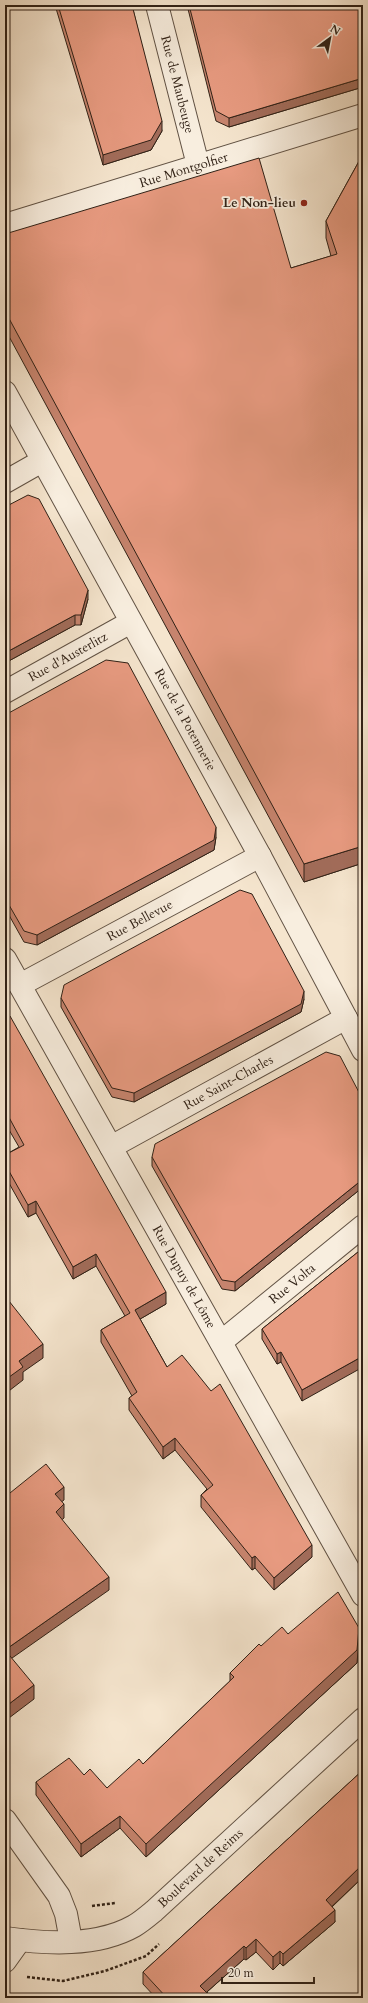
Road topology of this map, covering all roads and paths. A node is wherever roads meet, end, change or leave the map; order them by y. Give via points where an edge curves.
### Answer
1 (157, 5) edge
2 (363, 115) edge
3 (198, 165) junction
4 (5, 225) edge
5 (5, 392) edge
6 (42, 461) junction
7 (5, 482) edge
8 (131, 622) junction
9 (5, 692) edge
10 (260, 856) junction
11 (5, 959) edge
12 (20, 985) junction
13 (346, 1018) junction
14 (363, 1050) edge
15 (111, 1147) junction
16 (363, 1226) edge
17 (221, 1342) junction
18 (363, 1595) edge
19 (363, 1719) edge
20 (5, 1820) edge
21 (120, 1903) dead end
22 (65, 1910) junction
23 (12, 1939) edge
24 (71, 1941) junction
25 (5, 1961) edge

1 - 3 street, Rue de Maubeuge
2 - 3 street, Rue Montgolfier
3 - 4 street, Rue Montgolfier
5 - 6 street, Rue de la Potennerie
6 - 7 street
6 - 8 street, Rue de la Potennerie
8 - 9 street, Rue d'Austerlitz
8 - 10 street, Rue de la Potennerie
10 - 12 street, Rue Bellevue
10 - 13 street, Rue de la Potennerie
11 - 12 street, Rue Dupuy de Lôme
12 - 15 street, Rue Dupuy de Lôme
13 - 14 street, Rue de la Potennerie
13 - 15 street, Rue Saint-Charles
15 - 17 street, Rue Dupuy de Lôme
16 - 17 street, Rue Volta
17 - 18 street, Rue Dupuy de Lôme
19 - 24 street, Boulevard de Reims via 145,1918 115,1934
20 - 22 street via 59,1896
21 - 22 path
22 - 24 street
23 - 24 street, Boulevard de Reims
23 - 25 street

